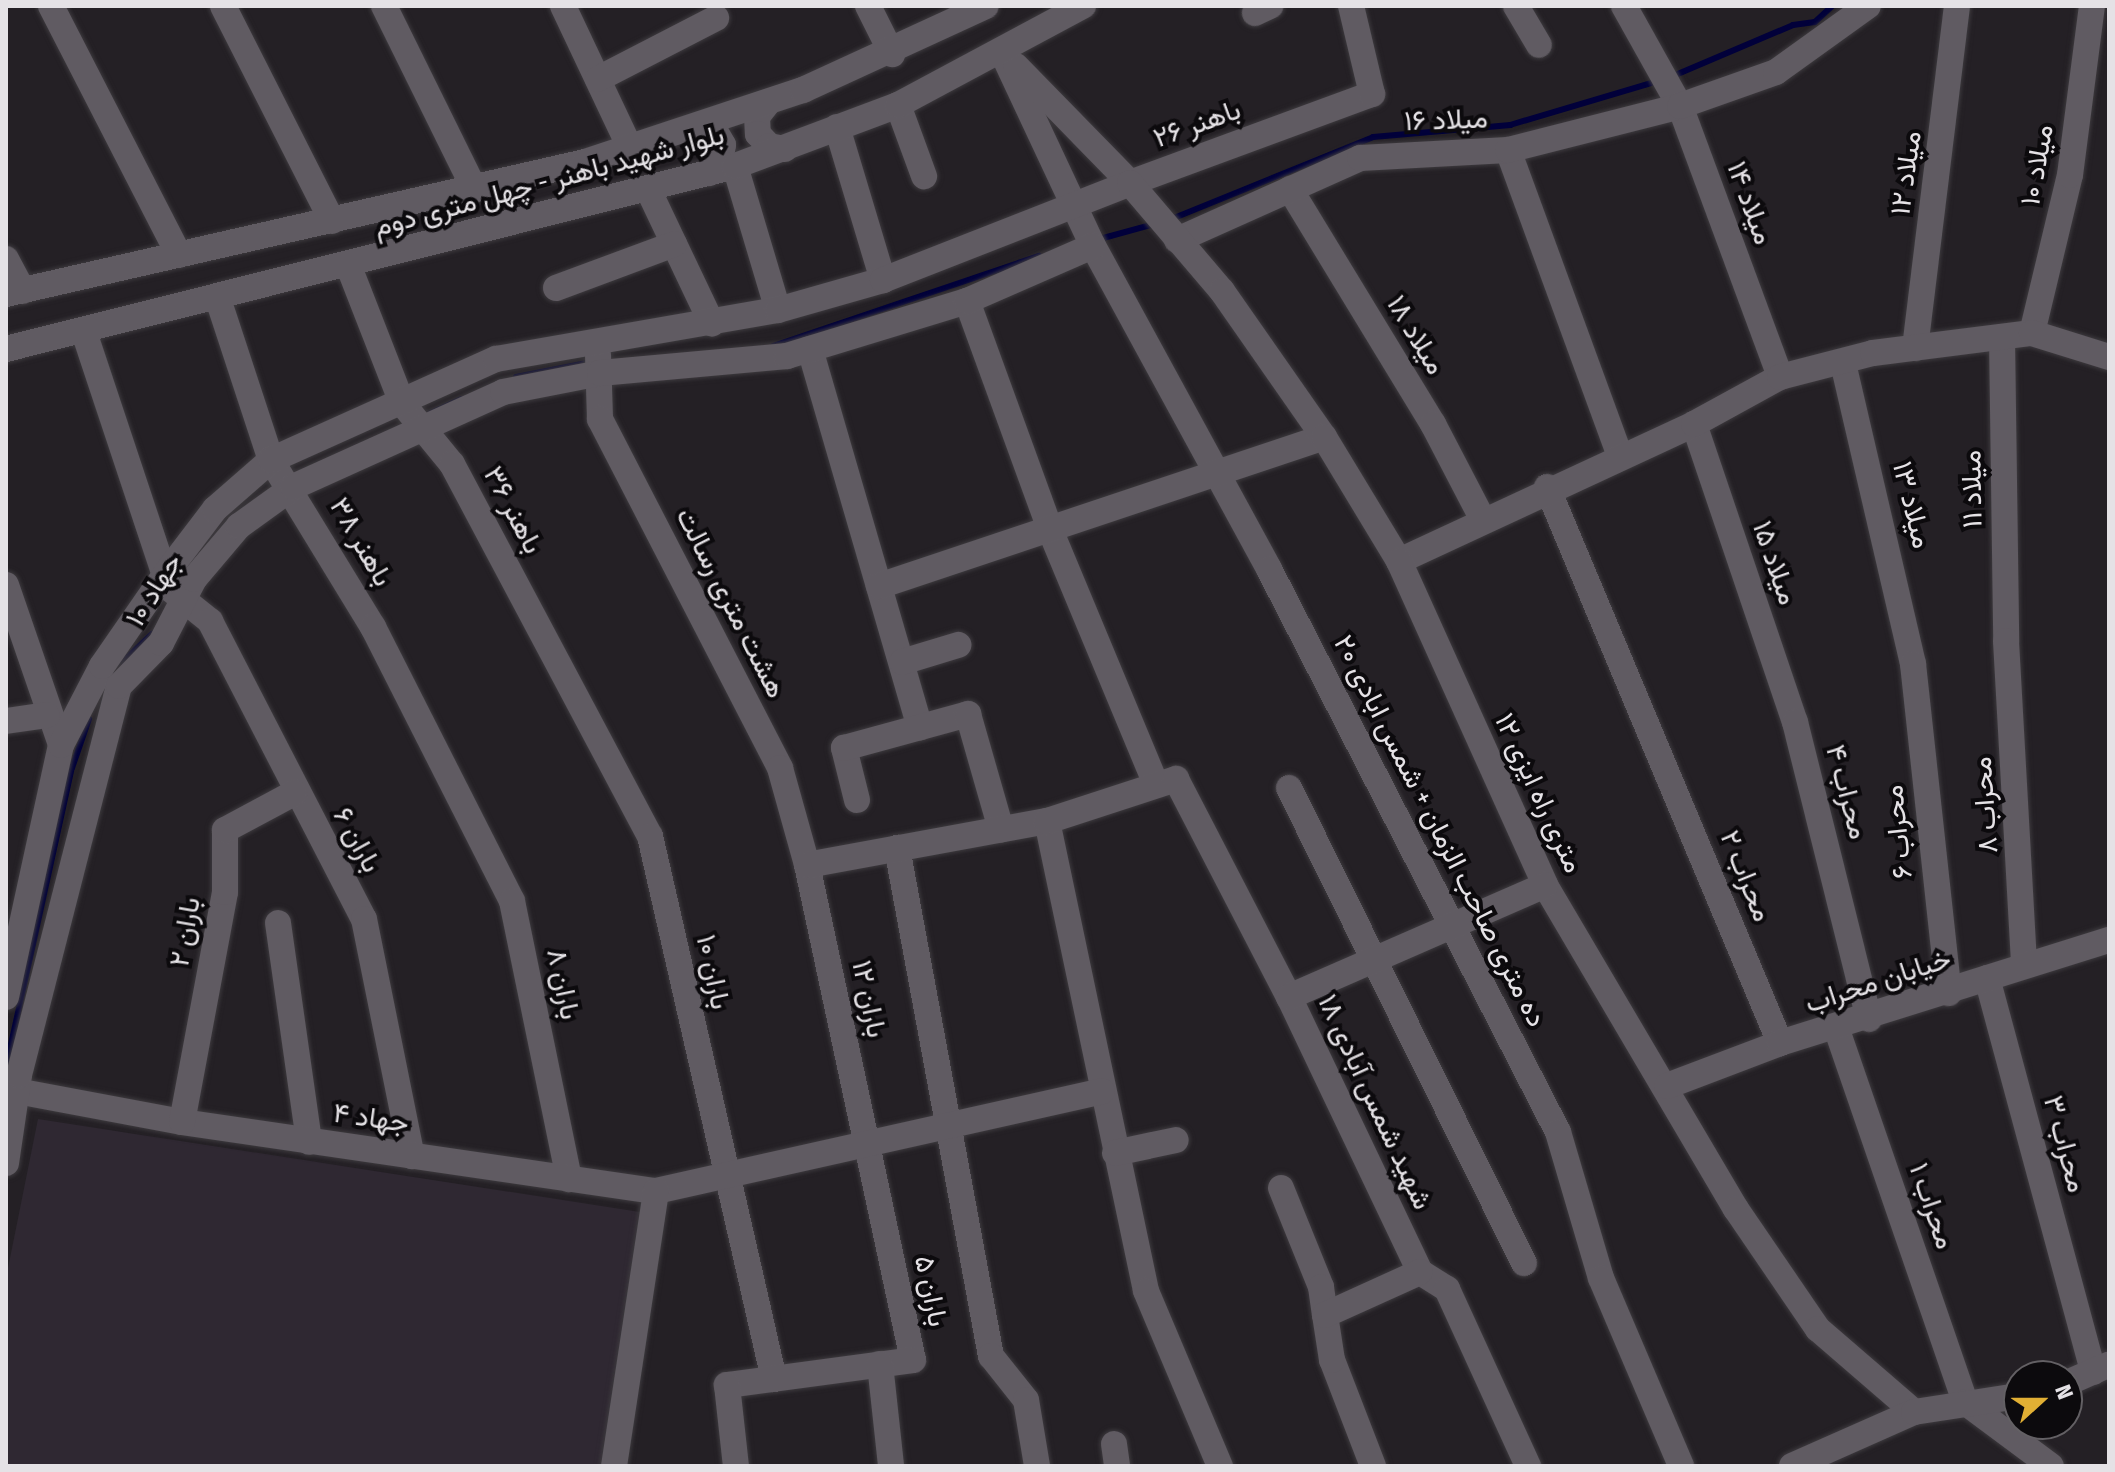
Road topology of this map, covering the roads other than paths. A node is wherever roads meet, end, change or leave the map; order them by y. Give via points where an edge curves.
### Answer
1 (51, 6) edge
2 (223, 6) edge
3 (384, 6) edge
4 (868, 6) edge
5 (1083, 6) edge
6 (1351, 6) edge
7 (1516, 6) edge
8 (1624, 6) edge
9 (1868, 6) edge
10 (1957, 6) edge
11 (2092, 6) edge
12 (569, 8) edge
13 (979, 8) edge
14 (716, 18) dead end
15 (1539, 45) dead end
16 (892, 54) junction
17 (1003, 54) junction
18 (598, 79) junction
19 (767, 104) junction
20 (898, 105) junction
21 (1680, 106) junction
22 (700, 125) junction
23 (837, 127) junction
24 (630, 148) junction
25 (785, 149) junction
26 (1508, 150) junction
27 (735, 166) junction
28 (709, 173) junction
29 (924, 176) dead end
30 (1130, 183) junction
31 (648, 189) junction
32 (1290, 189) junction
33 (475, 190) junction
34 (1072, 205) junction
35 (332, 221) junction
36 (1173, 237) junction
37 (674, 244) junction
38 (1093, 246) junction
39 (179, 255) junction
40 (6, 259) edge
41 (349, 267) junction
42 (883, 280) junction
43 (556, 288) dead end
44 (14, 293) edge
45 (218, 299) junction
46 (967, 301) junction
47 (778, 310) junction
48 (712, 324) junction
49 (84, 332) junction
50 (2032, 333) junction
51 (2002, 337) junction
52 (596, 340) junction
53 (1915, 348) junction
54 (6, 349) edge
55 (810, 349) junction
56 (2109, 357) edge
57 (1843, 363) junction
58 (600, 373) junction
59 (1780, 377) junction
60 (402, 403) junction
61 (1694, 424) junction
62 (424, 428) junction
63 (1324, 437) junction
64 (1619, 454) junction
65 (271, 460) junction
66 (1219, 475) junction
67 (293, 487) junction
68 (1547, 487) junction
69 (1482, 518) junction
70 (1051, 532) junction
71 (1399, 561) junction
72 (6, 585) edge
73 (879, 586) junction
74 (175, 590) junction
75 (2006, 641) joint
76 (958, 645) dead end
77 (902, 662) junction
78 (1913, 664) joint
79 (47, 715) junction
80 (6, 721) edge
81 (1795, 722) joint
82 (920, 727) junction
83 (61, 745) junction
84 (1155, 782) junction
85 (625, 784) joint
86 (1289, 788) dead end
87 (294, 793) junction
88 (857, 800) dead end
89 (470, 809) joint
90 (1047, 821) junction
91 (1001, 829) junction
92 (897, 848) junction
93 (807, 865) junction
94 (1545, 885) junction
95 (278, 923) dead end
96 (1455, 926) junction
97 (2107, 943) edge
98 (1373, 962) junction
99 (2024, 965) junction
100 (1987, 978) junction
101 (1949, 993) junction
102 (6, 997) edge
103 (1289, 997) junction
104 (1869, 1019) junction
105 (1837, 1030) junction
106 (1780, 1043) junction
107 (1667, 1086) junction
108 (11, 1090) edge
109 (1102, 1091) junction
110 (182, 1122) junction
111 (952, 1127) junction
112 (1176, 1140) dead end
113 (309, 1142) junction
114 (868, 1147) junction
115 (1115, 1153) junction
116 (412, 1156) junction
117 (6, 1163) edge
118 (725, 1178) junction
119 (569, 1179) junction
120 (1281, 1188) dead end
121 (656, 1191) junction
122 (1524, 1263) dead end
123 (1420, 1272) junction
124 (1325, 1315) junction
125 (880, 1364) junction
126 (2101, 1368) edge
127 (774, 1379) junction
128 (2003, 1398) edge
129 (1965, 1402) junction
130 (1914, 1412) junction
131 (1807, 1463) edge
132 (614, 1466) edge
133 (736, 1466) edge
134 (891, 1466) edge
135 (1037, 1466) edge
136 (1220, 1466) edge
137 (1373, 1466) edge
138 (1528, 1466) edge
139 (1681, 1466) edge
140 (2051, 1466) edge

1 - 39 street
2 - 35 street
3 - 33 street
4 - 16 street
5 - 17 street, بلوار شهید باهنر - چهل متری دوم
6 - 30 street, باهنر ۲۶ via 1372,94
7 - 15 street
8 - 21 street, میلاد ۱۴
9 - 21 street via 1776,72
10 - 53 street, میلاد ۱۲
11 - 50 street, میلاد ۱۰ via 2070,175
12 - 18 street
13 - 16 street, بلوار شهید باهنر - چهل متری دوم
14 - 18 street
16 - 19 street, بلوار شهید باهنر - چهل متری دوم
17 - 20 street, بلوار شهید باهنر - چهل متری دوم
17 - 30 street, باهنر ۲۶
17 - 34 street, ده متری صاحب الزمان + شمس ابادی ۲۰
18 - 24 street
19 - 22 street, بلوار شهید باهنر - چهل متری دوم
19 - 25 street via 757,117 758,134 769,146
20 - 23 street, بلوار شهید باهنر - چهل متری دوم
20 - 29 street
21 - 26 street
21 - 59 street, میلاد ۱۴
22 - 24 street, بلوار شهید باهنر - چهل متری دوم
22 - 28 street via 715,131 723,145 720,162
23 - 25 street, بلوار شهید باهنر - چهل متری دوم
23 - 42 street
24 - 33 street, بلوار شهید باهنر - چهل متری دوم
25 - 27 street, بلوار شهید باهنر - چهل متری دوم
26 - 32 street, میلاد ۱۶ via 1360,158
26 - 64 street, میلاد ۱۶
27 - 28 street, بلوار شهید باهنر - چهل متری دوم
27 - 47 street
28 - 31 street, بلوار شهید باهنر - چهل متری دوم
30 - 34 street
30 - 36 street, ۱۲ متری راه ایزی
31 - 37 street
31 - 41 street, بلوار شهید باهنر - چهل متری دوم
32 - 36 street, میلاد ۱۶
32 - 69 street, میلاد ۱۸ via 1433,424
33 - 35 street, بلوار شهید باهنر - چهل متری دوم
34 - 38 street, ده متری صاحب الزمان + شمس ابادی ۲۰
34 - 42 street
35 - 39 street, بلوار شهید باهنر - چهل متری دوم
36 - 63 street, ۱۲ متری راه ایزی via 1222,291
37 - 43 street
37 - 48 street
38 - 46 street, جهاد ۱۰
38 - 66 street, ده متری صاحب الزمان + شمس ابادی ۲۰
39 - 44 street, بلوار شهید باهنر - چهل متری دوم
40 - 44 street
41 - 45 street, بلوار شهید باهنر - چهل متری دوم
41 - 60 street, باهنر ۳۶
42 - 47 street
45 - 49 street, بلوار شهید باهنر - چهل متری دوم
45 - 65 street, باهنر ۳۸
46 - 55 street, جهاد ۱۰
46 - 70 street
47 - 48 street
48 - 52 street
49 - 54 street, بلوار شهید باهنر - چهل متری دوم
49 - 74 street
50 - 51 street
50 - 56 street
51 - 53 street
51 - 75 street, میلاد ۱۱
52 - 58 street, هشت متری رسالت
52 - 60 street via 496,359
53 - 57 street
55 - 58 street, جهاد ۱۰ via 724,365
55 - 73 street
57 - 59 street
57 - 78 street, میلاد ۱۳
58 - 62 street, جهاد ۱۰ via 503,392
58 - 93 street, هشت متری رسالت via 600,419 780,768
59 - 61 street
60 - 62 street, باهنر ۳۶
60 - 65 street
61 - 64 street
61 - 81 street, میلاد ۱۵
62 - 67 street, جهاد ۱۰
62 - 85 street, باهنر ۳۶ via 452,464
63 - 66 street
63 - 71 street, ۱۲ متری راه ایزی
64 - 68 street
65 - 67 street, باهنر ۳۸
65 - 74 street via 215,509
66 - 70 street
66 - 96 street, ده متری صاحب الزمان + شمس ابادی ۲۰
67 - 74 street, جهاد ۱۰ via 239,526 194,579
67 - 89 street, باهنر ۳۸
68 - 69 street
68 - 106 street, محراب ۲
69 - 71 street
70 - 73 street
70 - 84 street
71 - 94 street, ۱۲ متری راه ایزی
72 - 79 street
73 - 77 street
74 - 83 street via 102,666
74 - 87 street, باران ۶ via 210,621
74 - 108 street, جهاد ۱۰ via 161,643 119,686 92,771
75 - 99 street, محراب ۸
76 - 77 street
77 - 82 street
78 - 101 street, محراب ۶
79 - 80 street
79 - 83 street
81 - 104 street, محراب ۴
82 - 88 street via 844,748
82 - 91 street via 968,714
83 - 102 street
84 - 90 street via 1106,807
84 - 103 street, شهید شمس آبادی ۱۸ via 1176,779
85 - 118 street, باران ۱۰ via 650,836
86 - 98 street, شهید شمس آبادی ۱۸
87 - 110 street, باران ۲ via 225,830 225,892
87 - 116 street, باران ۶ via 364,919
89 - 119 street, باران ۸ via 512,901
90 - 91 street
90 - 109 street
91 - 92 street
92 - 93 street
92 - 111 street
93 - 114 street, باران ۱۲
94 - 96 street
94 - 107 street, ۱۲ متری راه ایزی
95 - 113 street
96 - 98 street
96 - 139 street, ده متری صاحب الزمان + شمس ابادی ۲۰ via 1558,1132 1601,1278
97 - 99 street, خیابان محراب
98 - 103 street
98 - 122 street, شهید شمس آبادی ۱۸
99 - 100 street, خیابان محراب
100 - 101 street, خیابان محراب
100 - 126 street, محراب ۳
101 - 104 street, خیابان محراب
103 - 123 street, شهید شمس آبادی ۱۸
104 - 105 street, خیابان محراب
105 - 106 street, خیابان محراب
105 - 129 street, محراب ۱
106 - 107 street, خیابان محراب
107 - 130 street, ۱۲ متری راه ایزی via 1736,1209 1818,1329
108 - 110 street, جهاد ۴
108 - 117 street, جهاد ۱۰
109 - 111 street, جهاد ۴
109 - 115 street
110 - 113 street, جهاد ۴
111 - 114 street, جهاد ۴
111 - 135 street via 991,1356 1026,1400
112 - 115 street
113 - 116 street, جهاد ۴
114 - 118 street, جهاد ۴
114 - 125 street, باران ۵ via 913,1360
115 - 136 street via 1146,1291
116 - 119 street, جهاد ۴
118 - 121 street, جهاد ۴
118 - 127 street, باران ۱۰
119 - 121 street, جهاد ۴
120 - 124 street via 1321,1287
121 - 132 street
123 - 124 street
123 - 138 street, شهید شمس آبادی ۱۸ via 1447,1289
124 - 137 street via 1332,1360
125 - 127 street, باران ۵
125 - 134 street
127 - 133 street, باران ۵ via 727,1385
128 - 129 street
129 - 130 street
129 - 140 street
130 - 131 street

